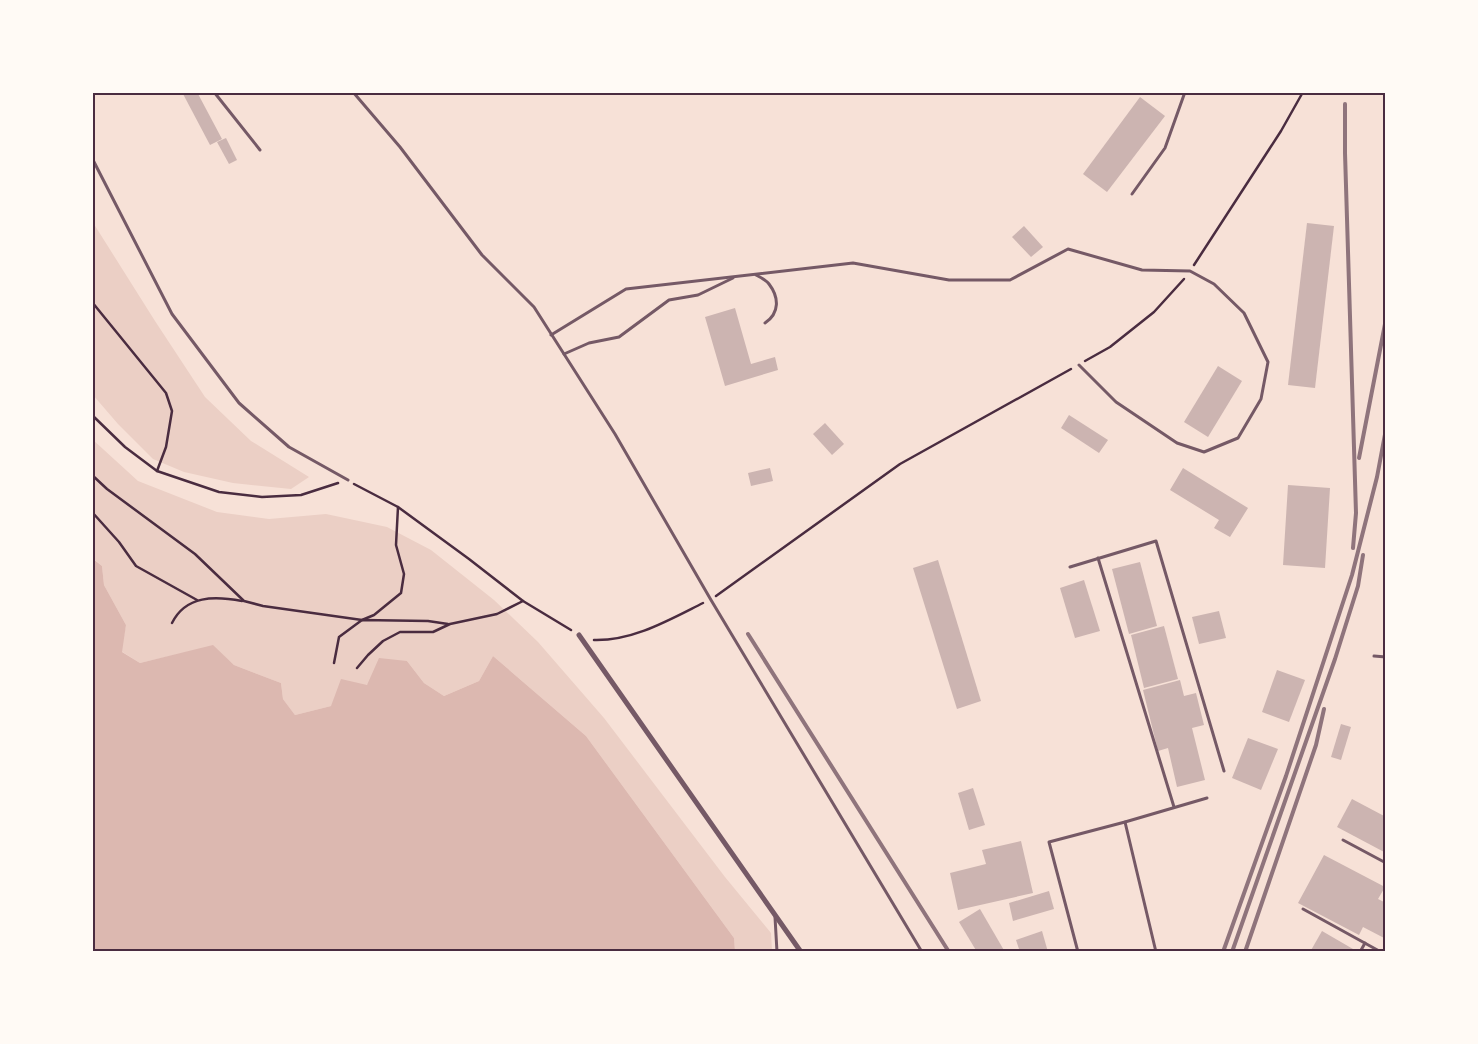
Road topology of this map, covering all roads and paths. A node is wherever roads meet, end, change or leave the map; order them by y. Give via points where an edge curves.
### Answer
1 (214, 92) edge
2 (353, 92) edge
3 (1185, 92) edge
4 (1303, 92) edge
5 (260, 150) dead end
6 (92, 158) edge
7 (1132, 194) dead end
8 (1190, 271) junction
9 (755, 274) junction
10 (736, 276) junction
11 (92, 302) edge
12 (765, 323) dead end
13 (551, 334) junction
14 (564, 354) junction
15 (1079, 365) junction
16 (92, 415) edge
17 (157, 471) junction
18 (92, 475) edge
19 (348, 480) junction
20 (398, 507) junction
21 (92, 512) edge
22 (1098, 558) junction
23 (1070, 566) dead end
24 (197, 600) junction
25 (711, 600) junction
26 (244, 601) junction
27 (523, 601) junction
28 (362, 620) junction
29 (172, 623) dead end
30 (450, 624) junction
31 (579, 635) junction
32 (1374, 656) dead end
33 (1386, 657) edge
34 (334, 663) dead end
35 (357, 668) dead end
36 (1224, 771) dead end
37 (1206, 798) dead end
38 (1174, 807) junction
39 (1125, 822) junction
40 (1343, 840) dead end
41 (1386, 863) edge
42 (1303, 909) dead end
43 (775, 914) junction
44 (1365, 943) junction
45 (777, 952) edge
46 (801, 952) edge
47 (922, 952) edge
48 (1078, 952) edge
49 (1156, 952) edge
50 (1360, 952) edge
51 (1381, 952) edge

1 - 5 lane
2 - 13 lane via 400,146 482,255 534,307
3 - 7 lane via 1164,148
4 - 8 path
6 - 19 lane via 172,314 238,403 289,447
8 - 9 lane via 1142,270 1068,250 1010,280 949,280 853,263
8 - 15 path via 1154,312 1110,347
8 - 15 lane via 1214,284 1244,313 1268,362 1261,399 1238,438 1204,452 1177,443 1116,402
9 - 10 lane
9 - 12 lane via 768,282 775,295 773,318
10 - 13 lane via 626,289
10 - 14 lane via 698,295 669,300 619,337 589,343
11 - 17 path via 166,392 172,411 166,447
13 - 14 lane
14 - 25 lane via 615,434
15 - 25 path via 900,464
16 - 17 path via 125,448
17 - 19 path via 219,492 262,497 301,495
18 - 26 path via 195,554
19 - 20 path
20 - 27 path
20 - 28 path via 396,545 404,574 402,593 374,615
21 - 24 path via 136,566
22 - 23 lane
22 - 36 lane via 1156,540
22 - 38 lane
24 - 26 path via 222,597
24 - 29 path via 177,613
25 - 31 path via 655,628 608,641 587,640
25 - 47 lane
26 - 28 path
27 - 30 path via 497,614
27 - 31 path
28 - 30 path
28 - 34 path via 339,637
30 - 35 path via 433,632 400,632 383,641
31 - 43 street
32 - 33 lane
37 - 38 lane
38 - 39 lane
39 - 48 lane via 1049,842
39 - 49 lane
40 - 41 lane
42 - 44 lane
43 - 45 lane
43 - 46 street
44 - 50 lane
44 - 51 lane

